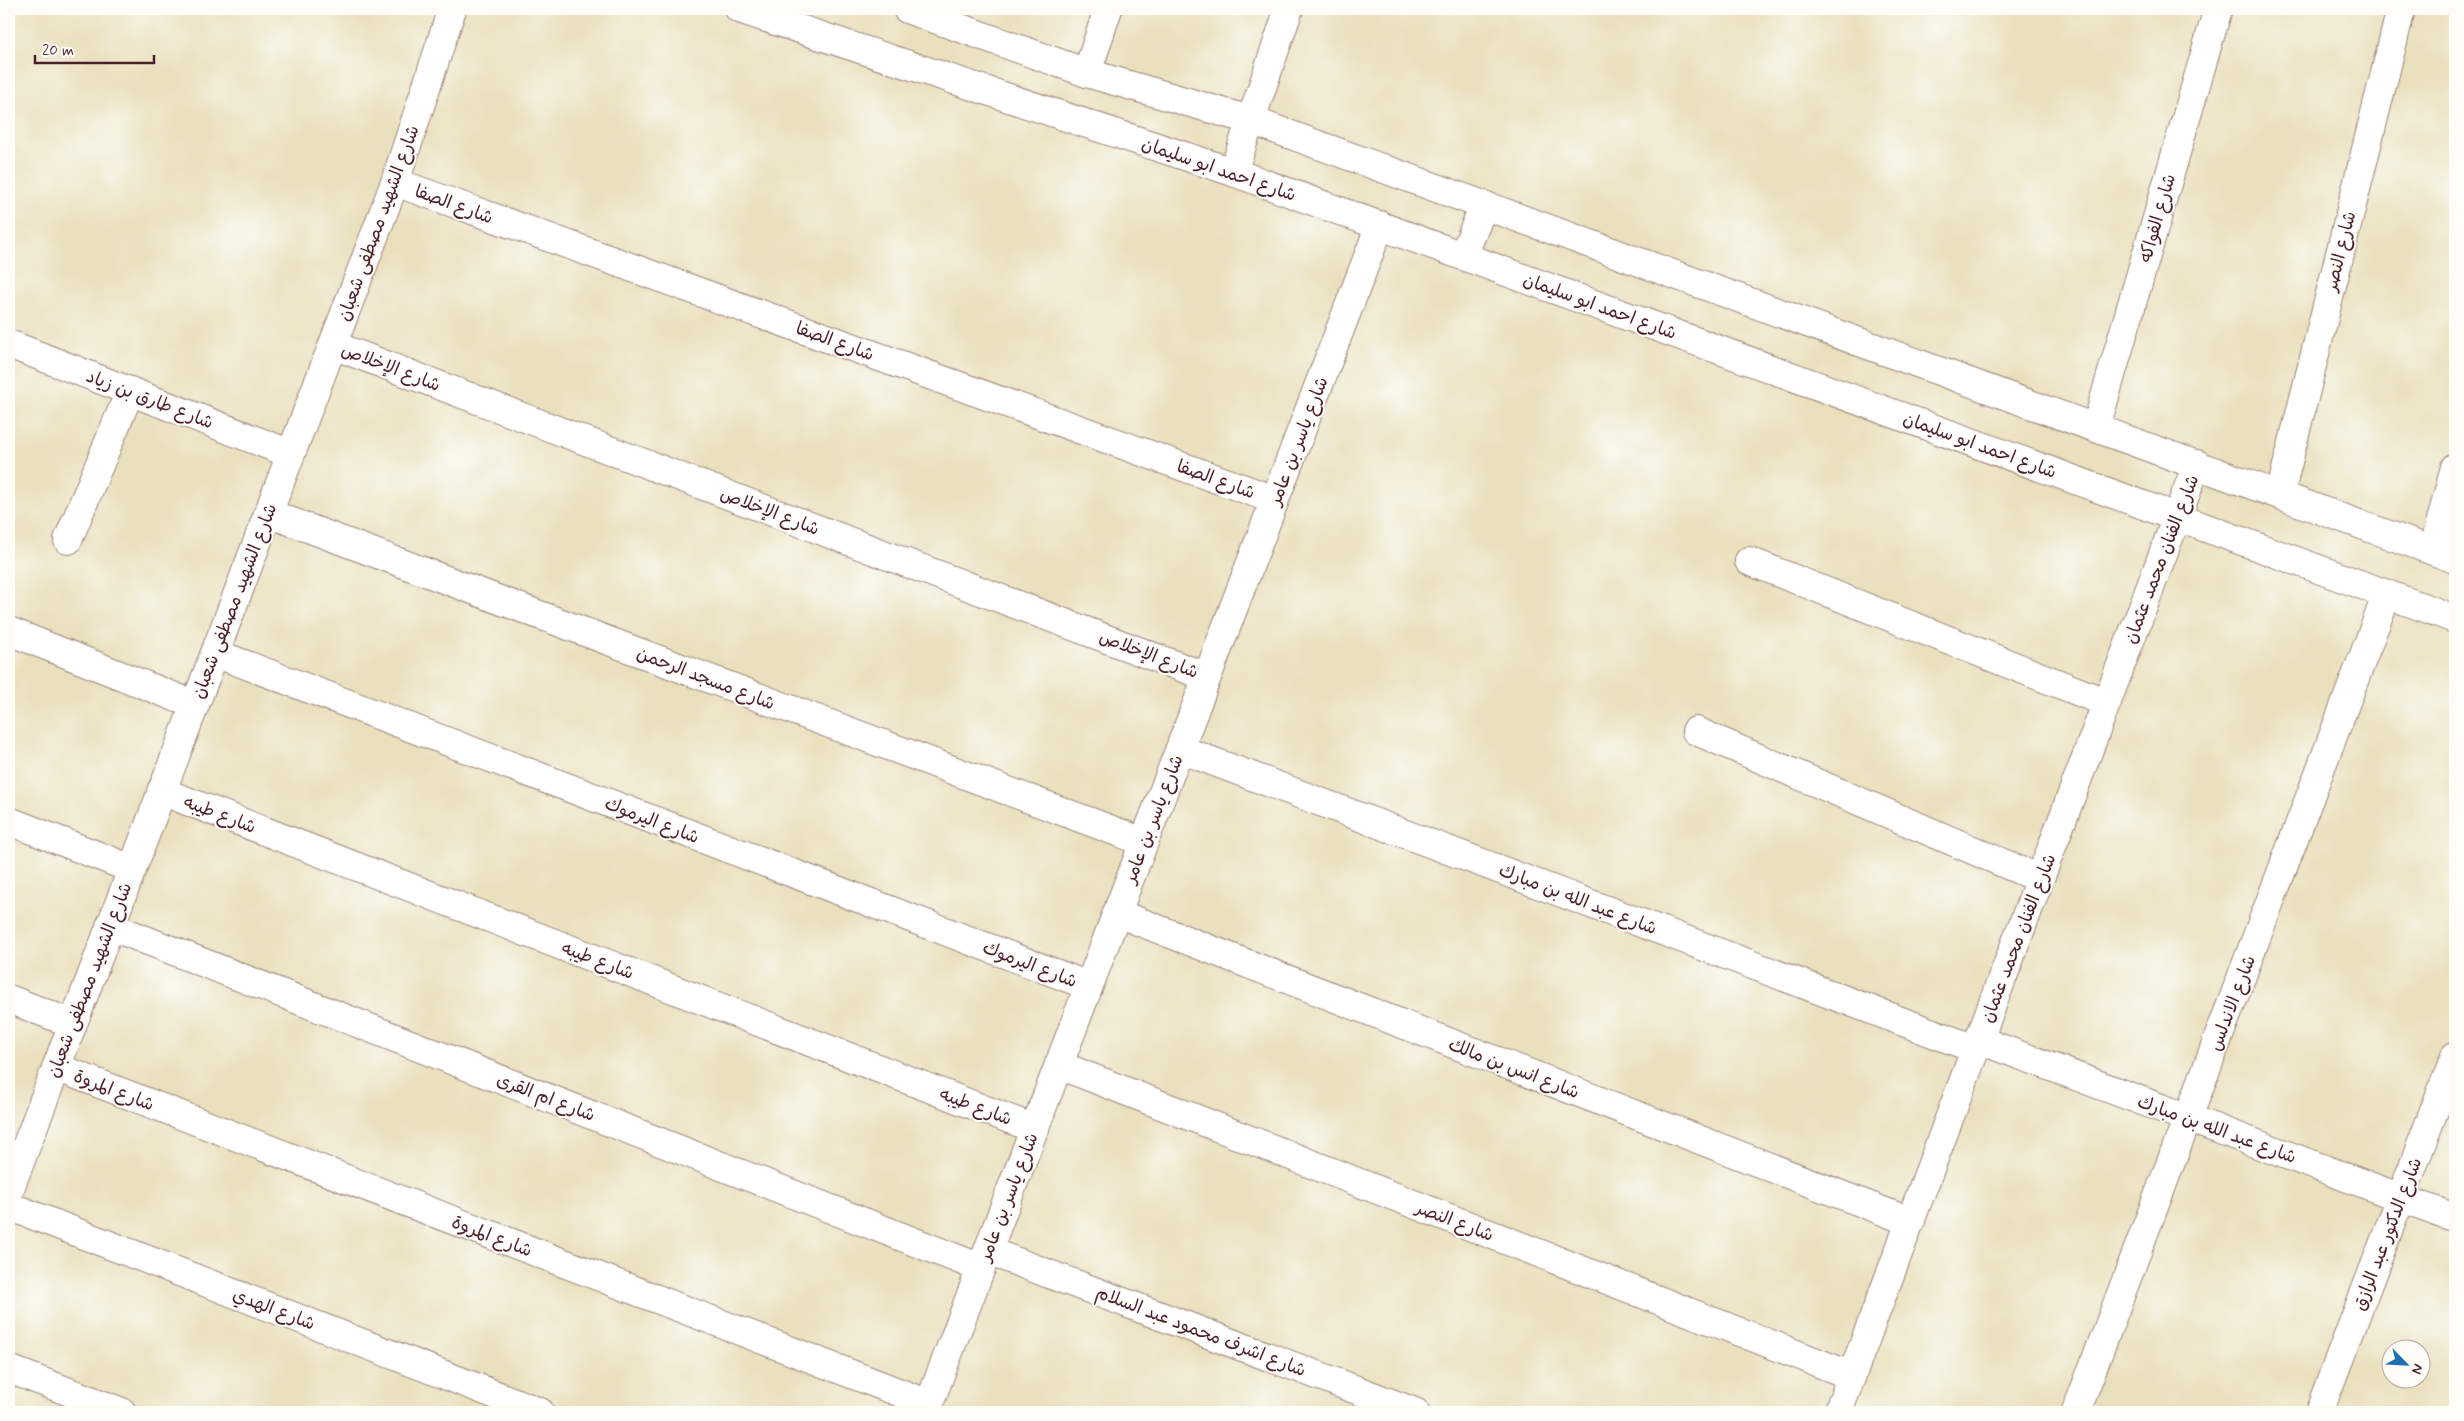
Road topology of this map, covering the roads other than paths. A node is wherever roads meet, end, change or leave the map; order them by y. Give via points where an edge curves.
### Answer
1 (452, 9) edge
2 (740, 9) edge
3 (907, 9) edge
4 (1108, 9) edge
5 (1289, 9) edge
6 (2218, 9) edge
7 (2401, 9) edge
8 (937, 14) edge
9 (1086, 72) junction
10 (1250, 120) junction
11 (1232, 172) junction
12 (395, 182) junction
13 (1484, 205) junction
14 (1380, 225) junction
15 (1463, 256) junction
16 (9, 344) edge
17 (333, 345) junction
18 (130, 391) junction
19 (2096, 426) junction
20 (291, 454) junction
21 (2197, 464) junction
22 (2455, 466) edge
23 (2280, 494) junction
24 (1275, 500) junction
25 (268, 513) junction
26 (2177, 517) junction
27 (68, 540) dead end
28 (2444, 555) edge
29 (1749, 561) dead end
30 (2387, 594) junction
31 (2455, 619) edge
32 (9, 632) edge
33 (215, 653) junction
34 (1207, 677) junction
35 (2106, 703) junction
36 (195, 705) junction
37 (1696, 731) dead end
38 (1180, 749) junction
39 (161, 791) junction
40 (9, 821) edge
41 (1144, 842) junction
42 (132, 868) junction
43 (2040, 879) junction
44 (1117, 913) junction
45 (110, 926) junction
46 (1089, 986) junction
47 (9, 999) edge
48 (73, 1024) junction
49 (1977, 1045) junction
50 (2455, 1056) edge
51 (1058, 1065) junction
52 (56, 1067) junction
53 (2188, 1118) junction
54 (1035, 1128) junction
55 (9, 1192) edge
56 (2401, 1198) junction
57 (2455, 1218) edge
58 (1910, 1222) junction
59 (984, 1259) junction
60 (9, 1368) edge
61 (1852, 1376) junction
62 (927, 1408) edge
63 (122, 1412) edge
64 (540, 1412) edge
65 (1415, 1412) edge
66 (1838, 1412) edge
67 (2076, 1412) edge
68 (2319, 1412) edge

1 - 12 street, شارع الشهيد مصطفى شعبان
2 - 11 street, شارع احمد ابو سليمان
3 - 8 street
4 - 9 street
5 - 10 street
6 - 19 street, شارع الفواكه
7 - 23 street, شارع النصر
8 - 9 street
9 - 10 street
10 - 11 street
10 - 13 street
11 - 14 street, شارع احمد ابو سليمان
12 - 17 street, شارع الشهيد مصطفى شعبان
12 - 24 street, شارع الصفا
13 - 15 street
13 - 19 street
14 - 15 street, شارع احمد ابو سليمان
14 - 24 street, شارع ياسر بن عامر
15 - 26 street, شارع احمد ابو سليمان
16 - 18 street, شارع طارق بن زياد
17 - 20 street, شارع الشهيد مصطفى شعبان
17 - 34 street, شارع الإخلاص
18 - 20 street, شارع طارق بن زياد
18 - 27 street
19 - 21 street
20 - 25 street, شارع الشهيد مصطفى شعبان
21 - 23 street
21 - 26 street, شارع الفنان محمد عثمان
22 - 28 street
23 - 28 street
24 - 34 street, شارع ياسر بن عامر
25 - 33 street, شارع الشهيد مصطفى شعبان
25 - 41 street, شارع مسجد الرحمن
26 - 30 street, شارع احمد ابو سليمان
26 - 35 street, شارع الفنان محمد عثمان
29 - 35 street
30 - 31 street, شارع احمد ابو سليمان
30 - 53 street, شارع الاندلس
32 - 36 street
33 - 36 street, شارع الشهيد مصطفى شعبان
33 - 46 street, شارع اليرموك
34 - 38 street, شارع ياسر بن عامر
35 - 43 street, شارع الفنان محمد عثمان
36 - 39 street, شارع الشهيد مصطفى شعبان
37 - 43 street
38 - 41 street, شارع ياسر بن عامر
38 - 49 street, شارع عبد الله بن مبارك
39 - 42 street, شارع الشهيد مصطفى شعبان
39 - 54 street, شارع طيبه
40 - 42 street
41 - 44 street, شارع ياسر بن عامر
42 - 45 street, شارع الشهيد مصطفى شعبان
43 - 49 street, شارع الفنان محمد عثمان
44 - 46 street, شارع ياسر بن عامر
44 - 58 street, شارع انس بن مالك
45 - 48 street, شارع الشهيد مصطفى شعبان
45 - 59 street, شارع ام القرى
46 - 51 street, شارع ياسر بن عامر
47 - 48 street
48 - 52 street, شارع الشهيد مصطفى شعبان
49 - 53 street, شارع عبد الله بن مبارك
49 - 58 street, شارع الفنان محمد عثمان
50 - 56 street, شارع الدكتور عبد الرازق
51 - 54 street, شارع ياسر بن عامر
51 - 61 street, شارع النصر
52 - 55 street, شارع الشهيد مصطفى شعبان
52 - 62 street, شارع المروة
53 - 56 street, شارع عبد الله بن مبارك
53 - 67 street, شارع الاندلس
54 - 59 street, شارع ياسر بن عامر
55 - 64 street, شارع الهدي
56 - 57 street, شارع عبد الله بن مبارك
56 - 68 street, شارع الدكتور عبد الرازق
58 - 61 street, شارع الفنان محمد عثمان
59 - 62 street, شارع ياسر بن عامر
59 - 65 street, شارع اشرف محمود عبد السلام
60 - 63 street
61 - 66 street, شارع الفنان محمد عثمان

